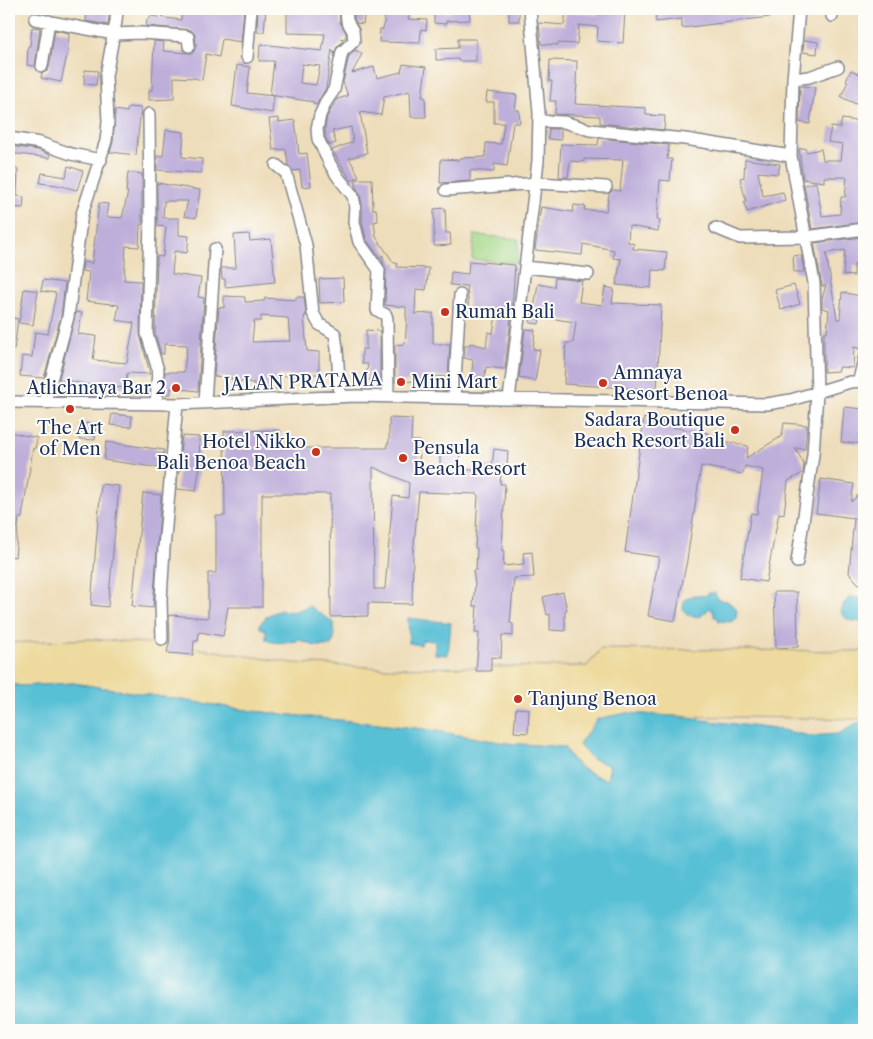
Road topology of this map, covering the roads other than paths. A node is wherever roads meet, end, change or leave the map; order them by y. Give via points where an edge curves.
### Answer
1 (117, 9) edge
2 (251, 9) edge
3 (346, 9) edge
4 (530, 9) edge
5 (799, 9) edge
6 (35, 19) dead end
7 (49, 21) junction
8 (114, 34) junction
9 (189, 46) dead end
10 (247, 58) dead end
11 (42, 66) dead end
12 (838, 68) dead end
13 (793, 79) junction
14 (149, 114) dead end
15 (539, 121) junction
16 (9, 138) edge
17 (791, 156) junction
18 (101, 160) junction
19 (276, 165) dead end
20 (537, 183) junction
21 (606, 188) dead end
22 (446, 190) dead end
23 (716, 228) dead end
24 (864, 229) edge
25 (806, 237) junction
26 (216, 249) dead end
27 (526, 267) junction
28 (588, 274) dead end
29 (460, 296) dead end
30 (864, 358) edge
31 (862, 381) edge
32 (817, 393) junction
33 (340, 396) junction
34 (388, 396) junction
35 (454, 398) junction
36 (509, 399) junction
37 (9, 402) edge
38 (45, 402) junction
39 (205, 402) junction
40 (156, 404) junction
41 (177, 404) junction
42 (798, 562) dead end
43 (162, 639) dead end

1 - 8 street
2 - 10 street
3 - 34 street via 354,41 342,52 334,90 320,115 316,130 334,171 353,196 359,242 379,270 376,307 387,319
4 - 15 street
5 - 13 street
6 - 7 street
7 - 8 street
7 - 11 street
8 - 9 street via 185,36
8 - 18 street via 107,65 108,122
12 - 13 street
13 - 17 street
14 - 40 street via 146,334 158,370
15 - 17 street
15 - 20 street
16 - 18 street
17 - 25 street
18 - 38 street via 82,214 68,318
19 - 33 street via 286,172 306,245 313,312 318,324 334,334
20 - 21 street
20 - 22 street
20 - 27 street
23 - 25 street via 738,238
24 - 25 street
25 - 32 street via 814,284
26 - 39 street
27 - 28 street
27 - 36 street
29 - 35 street
30 - 31 street
31 - 32 street, JALAN PRATAMA
32 - 36 street, JALAN PRATAMA via 767,404
32 - 42 street via 813,455
33 - 34 street, JALAN PRATAMA
33 - 39 street, JALAN PRATAMA
34 - 35 street, JALAN PRATAMA
35 - 36 street, JALAN PRATAMA
37 - 38 street, JALAN PRATAMA
38 - 40 street, JALAN PRATAMA
39 - 41 street, JALAN PRATAMA
40 - 41 street, JALAN PRATAMA
41 - 43 street via 164,548

